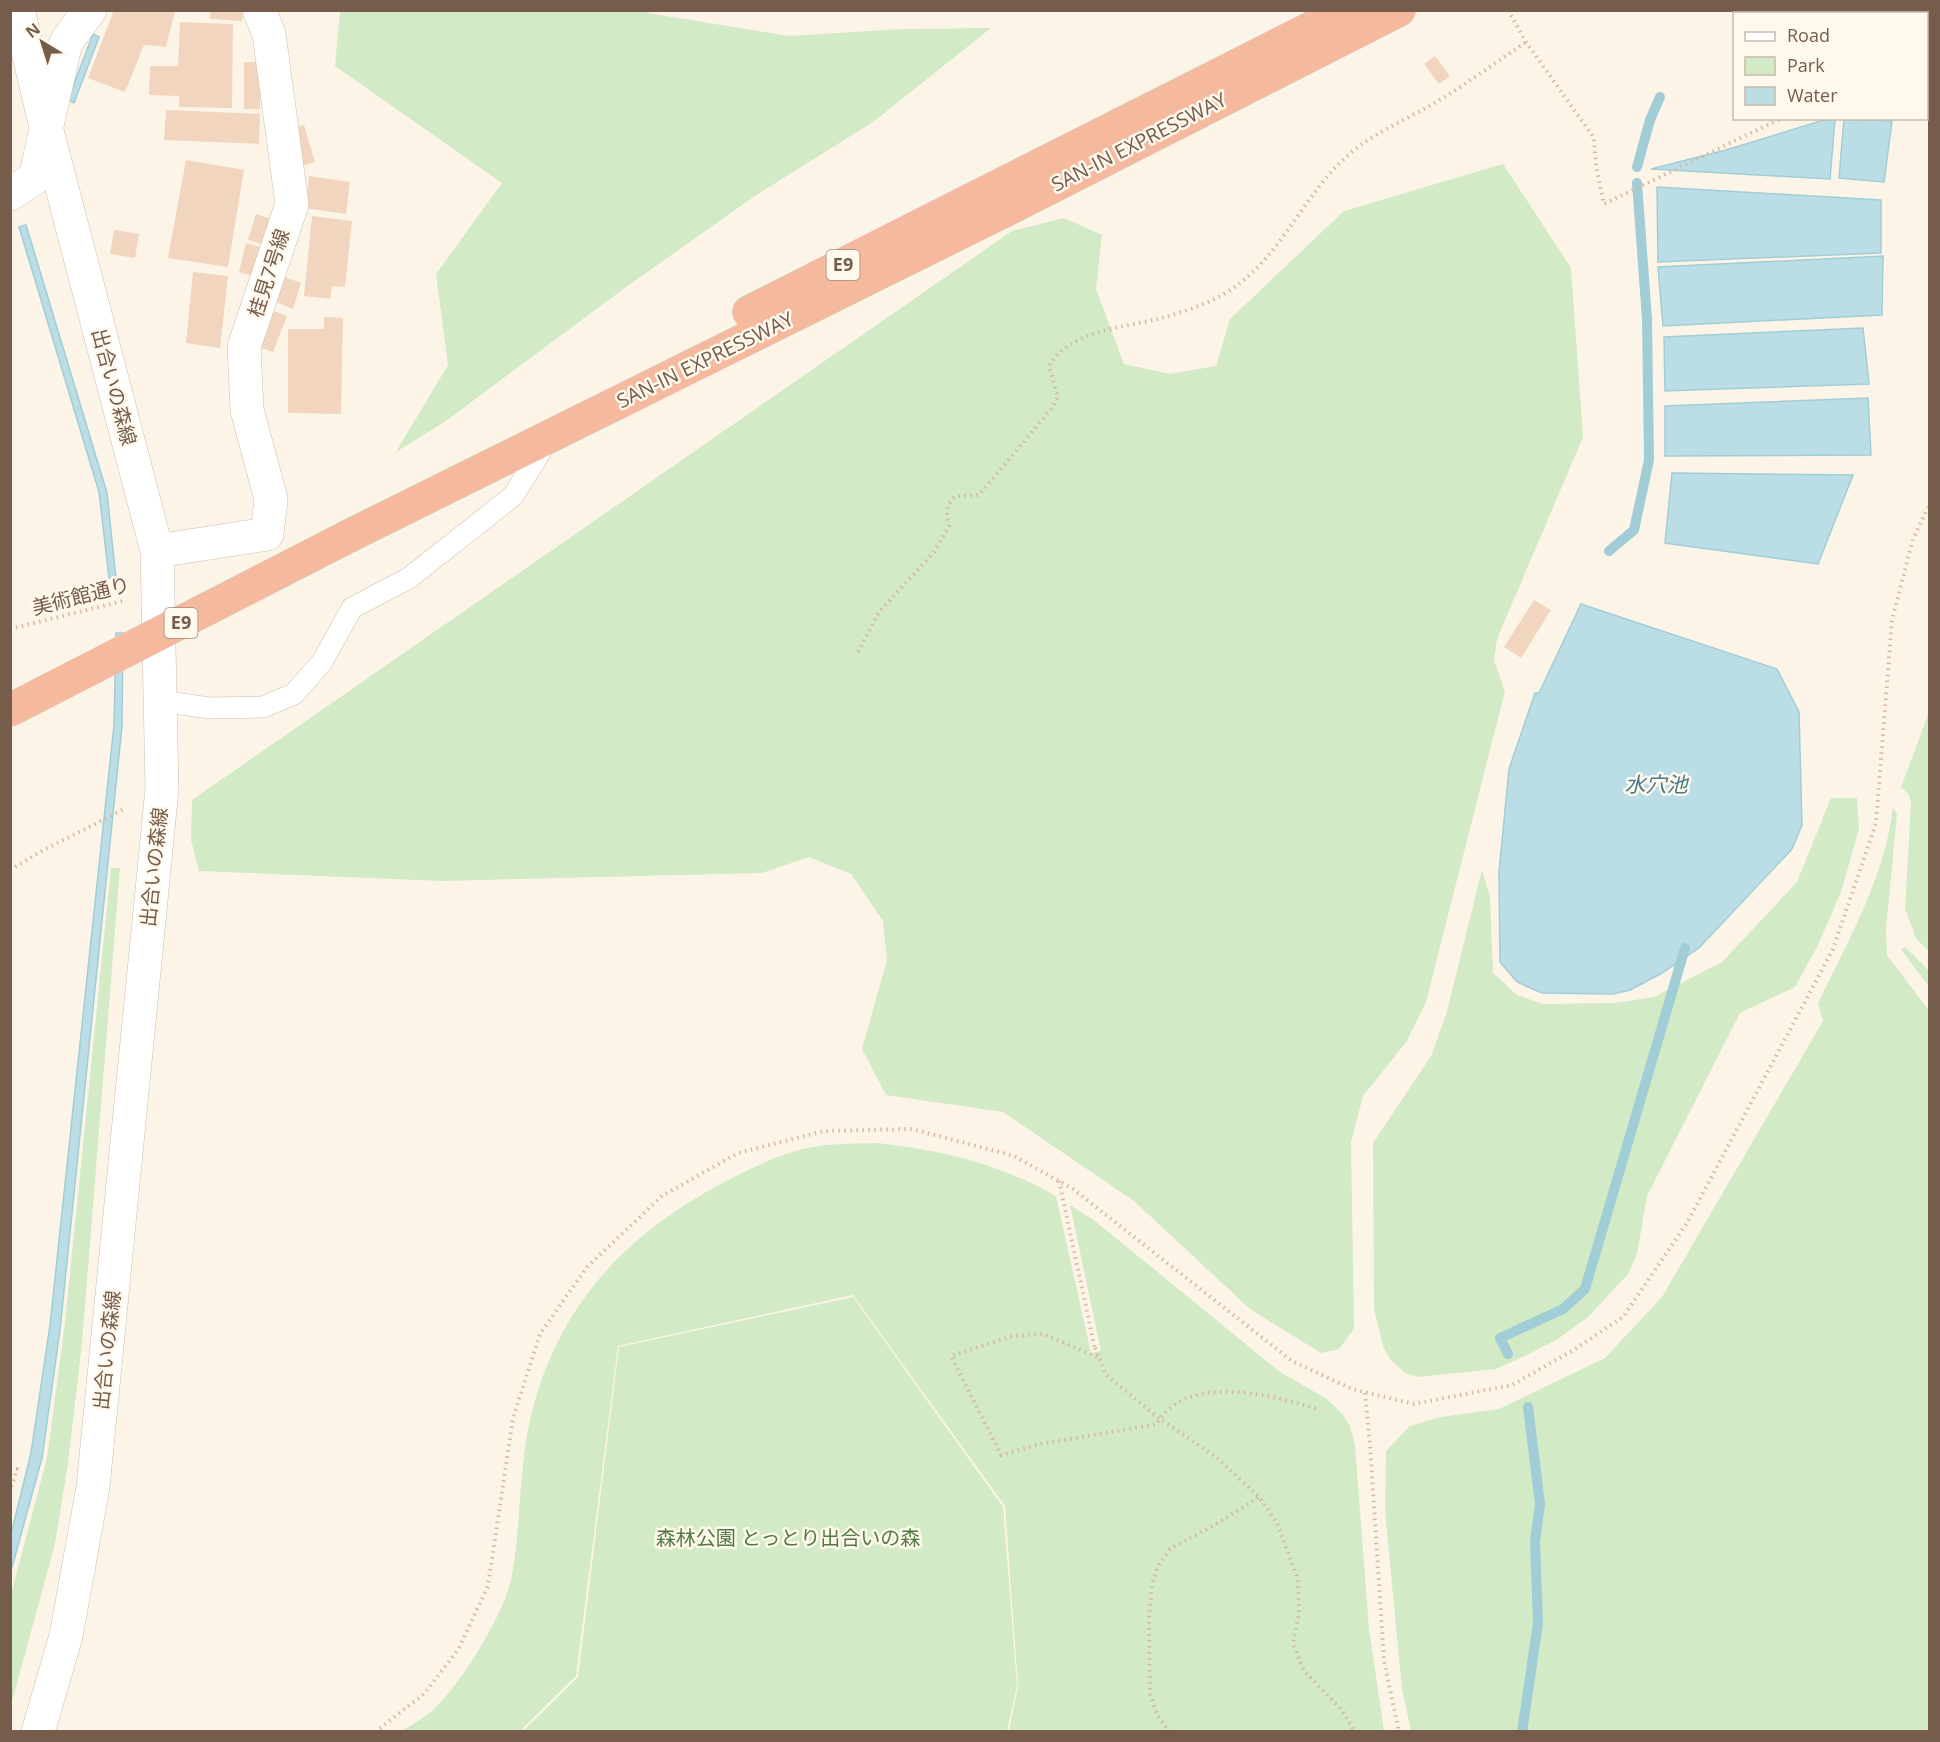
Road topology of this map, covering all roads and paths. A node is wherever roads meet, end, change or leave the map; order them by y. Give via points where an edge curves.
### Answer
1 (18, 10) edge
2 (90, 10) edge
3 (260, 10) edge
4 (1399, 10) edge
5 (1508, 10) edge
6 (1349, 18) edge
7 (1526, 42) junction
8 (1778, 120) edge
9 (46, 127) junction
10 (10, 194) edge
11 (550, 436) junction
12 (1929, 503) edge
13 (345, 527) junction
14 (157, 551) junction
15 (159, 592) junction
16 (10, 629) edge
17 (858, 652) dead end
18 (10, 692) edge
19 (161, 701) junction
20 (10, 710) edge
21 (162, 789) junction
22 (10, 870) edge
23 (1059, 1181) junction
24 (1097, 1357) junction
25 (1365, 1392) junction
26 (1320, 1410) dead end
27 (1160, 1419) junction
28 (10, 1469) edge
29 (10, 1491) edge
30 (1259, 1497) junction
31 (38, 1731) edge
32 (375, 1731) edge
33 (1170, 1731) edge
34 (1355, 1731) edge
35 (1398, 1731) edge

1 - 9 street, 出合いの森線
2 - 9 street via 66,42
3 - 14 street, 桂見7号線 via 269,34 292,204 244,347 247,410 272,499 267,534
4 - 6 highway, SAN-IN EXPRESSWAY / E9
5 - 7 path
6 - 11 highway, SAN-IN EXPRESSWAY / E9 via 1016,205
6 - 13 highway, SAN-IN EXPRESSWAY / E9
7 - 8 path via 1594,138 1604,204
7 - 17 path via 1347,156 1324,179 1288,232 1236,287 1199,306 1088,336 1067,346 1049,366 1058,397 1052,408 979,495 956,496 948,503 949,526 934,552 879,612
9 - 10 street via 34,178
9 - 14 street, 出合いの森線
11 - 13 highway, SAN-IN EXPRESSWAY / E9
11 - 19 lane via 513,495 409,578 352,608 322,662 294,694 263,706 208,708
12 - 25 path via 1913,539 1892,620 1876,823 1833,949 1687,1223 1623,1317 1512,1385 1414,1404
13 - 18 highway, SAN-IN EXPRESSWAY / E9
13 - 20 highway, SAN-IN EXPRESSWAY / E9, bridge
14 - 15 street, 出合いの森線
15 - 16 path, 美術館通り
15 - 19 street, 出合いの森線
19 - 21 street, 出合いの森線
21 - 22 path
21 - 31 street, 出合いの森線 via 93,1487 66,1636
23 - 24 path
23 - 25 path via 1292,1361
23 - 32 path via 1014,1156 912,1128 824,1131 738,1153 662,1196 587,1267 540,1334 513,1418 488,1586 458,1650 424,1694
24 - 27 path via 1106,1375
24 - 27 path via 1043,1334 1013,1336 951,1356 1001,1455 1157,1424
25 - 35 path via 1384,1661
26 - 27 path via 1239,1390 1194,1397 1169,1407
27 - 30 path via 1216,1457
28 - 29 path via 17,1469
30 - 33 path via 1170,1549 1158,1566 1149,1618 1150,1693 1157,1715
30 - 34 path via 1277,1523 1298,1580 1299,1613 1293,1644 1304,1671 1342,1710

